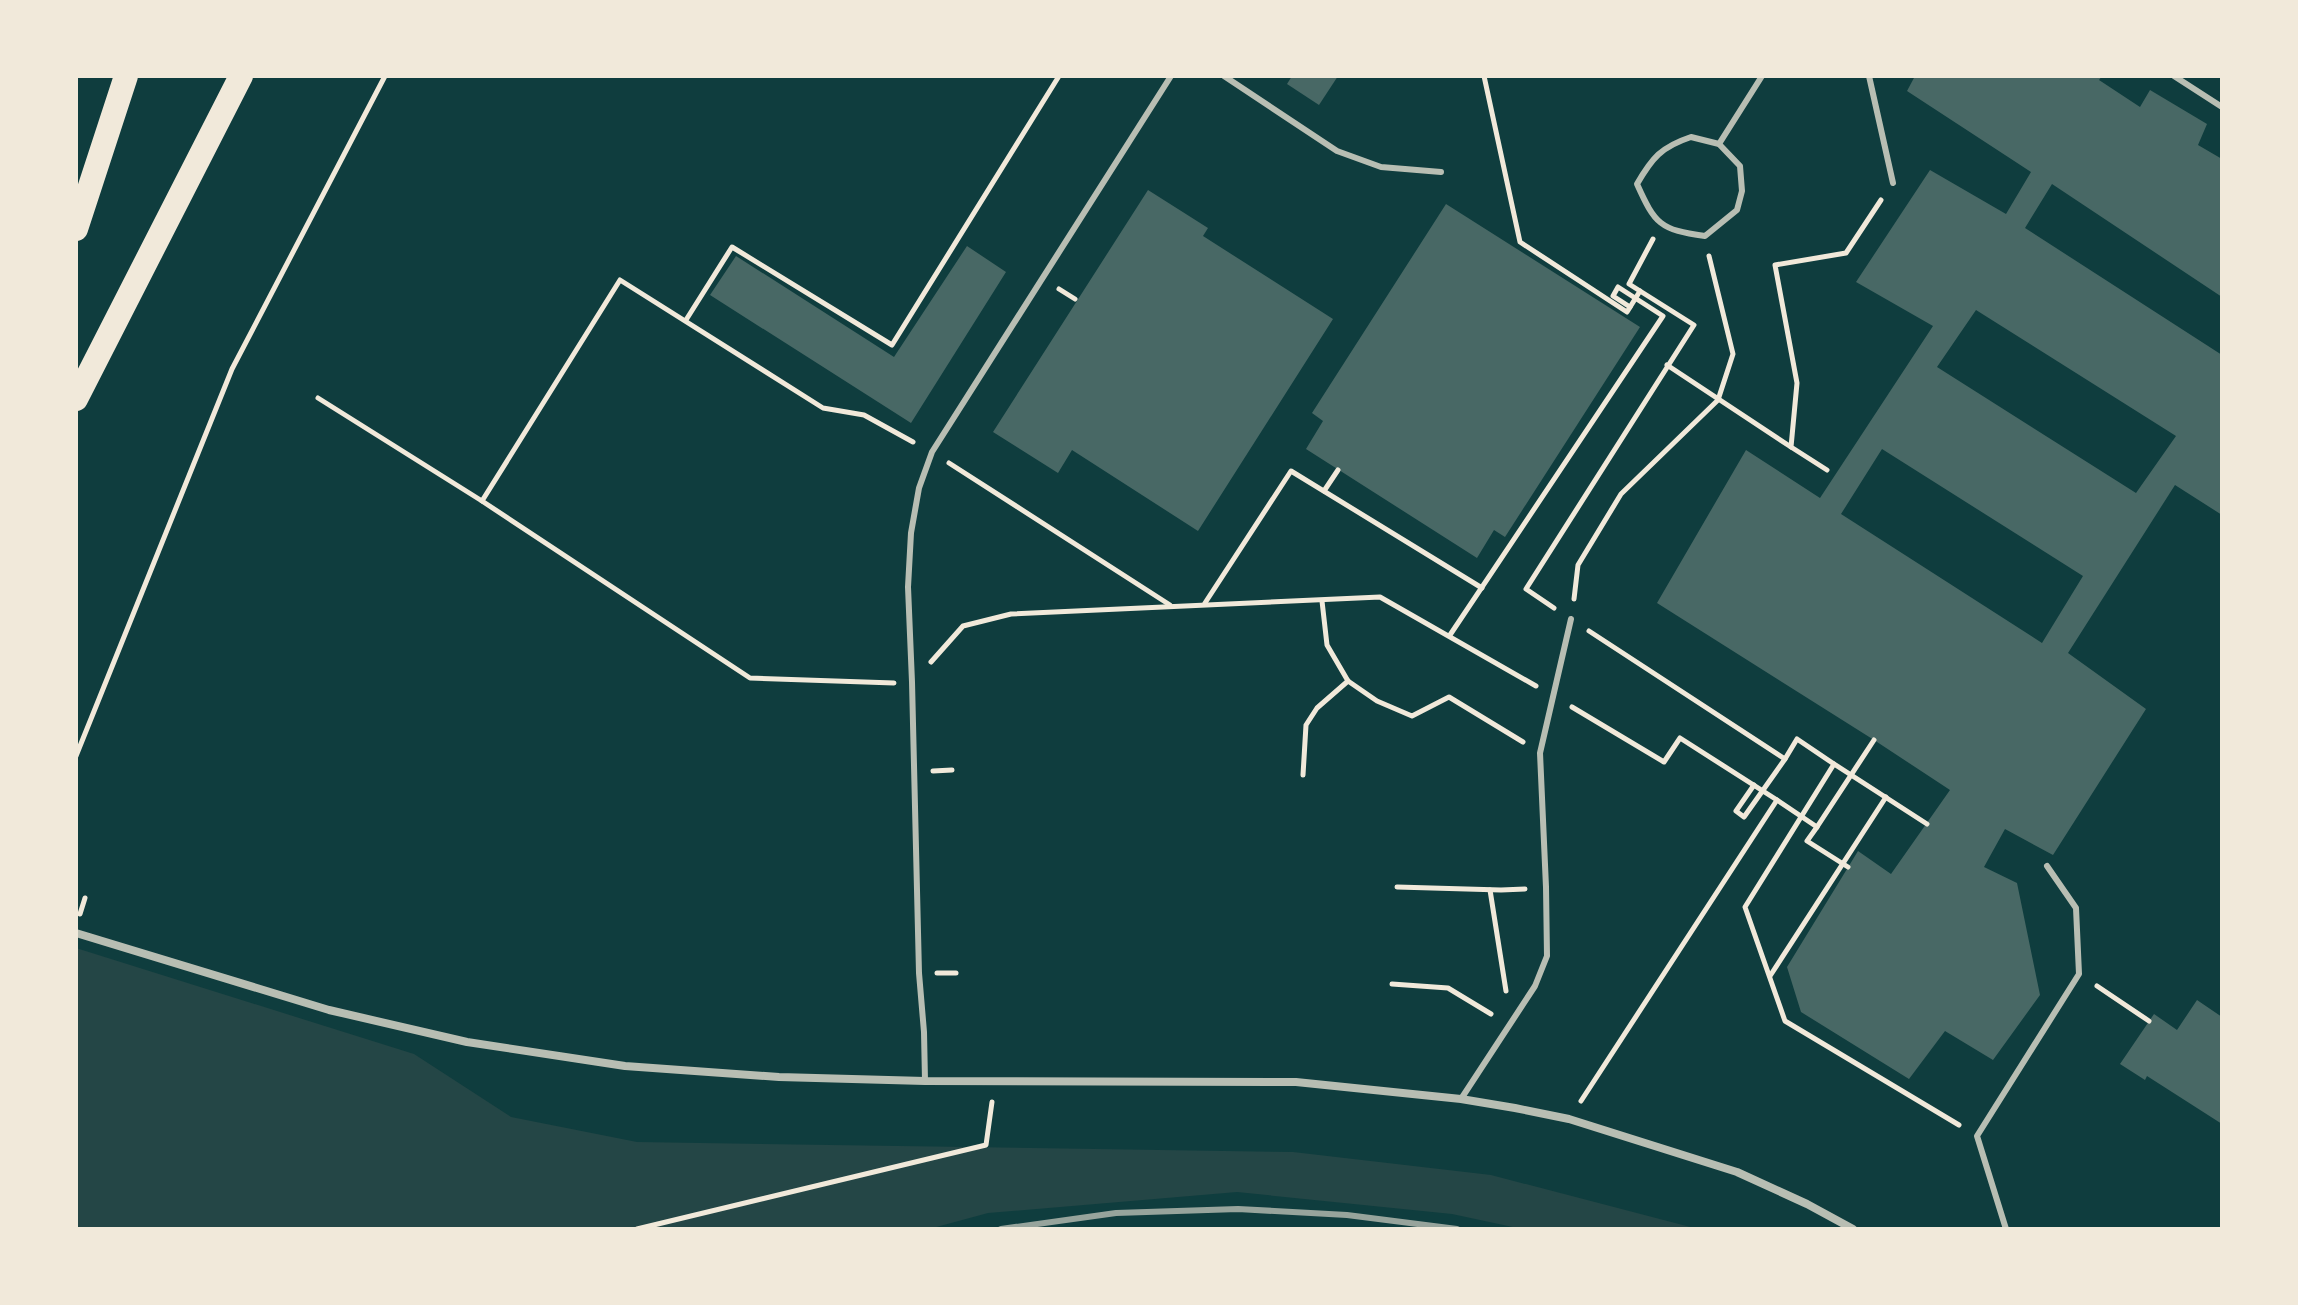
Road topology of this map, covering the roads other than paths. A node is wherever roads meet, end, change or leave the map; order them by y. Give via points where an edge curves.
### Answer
1 (126, 76) edge
2 (241, 76) edge
3 (1171, 76) edge
4 (1224, 76) edge
5 (1762, 76) edge
6 (1869, 76) edge
7 (2174, 76) edge
8 (2222, 107) edge
9 (1719, 144) junction
10 (1441, 172) dead end
11 (1893, 183) road end
12 (76, 229) edge
13 (76, 399) edge
14 (1571, 619) road end
15 (2047, 866) dead end
16 (76, 933) edge
17 (925, 1081) junction
18 (1461, 1099) junction
19 (1853, 1229) edge
20 (2006, 1229) edge

1 - 12 highway
2 - 13 highway
3 - 17 lane via 932,452 919,488 908,587
4 - 10 lane via 1337,151 1381,167
5 - 9 lane
6 - 11 lane
7 - 8 lane
9 - 9 lane via 1740,166 1737,210 1705,236 1660,224 1637,184 1650,161 1669,145 1691,137
14 - 18 lane via 1540,753 1547,956 1535,986
15 - 20 lane via 2076,908 2079,974 1977,1136
16 - 17 street via 329,1010 467,1042 625,1066
17 - 18 street via 1296,1082
18 - 19 street via 1569,1119 1737,1172

